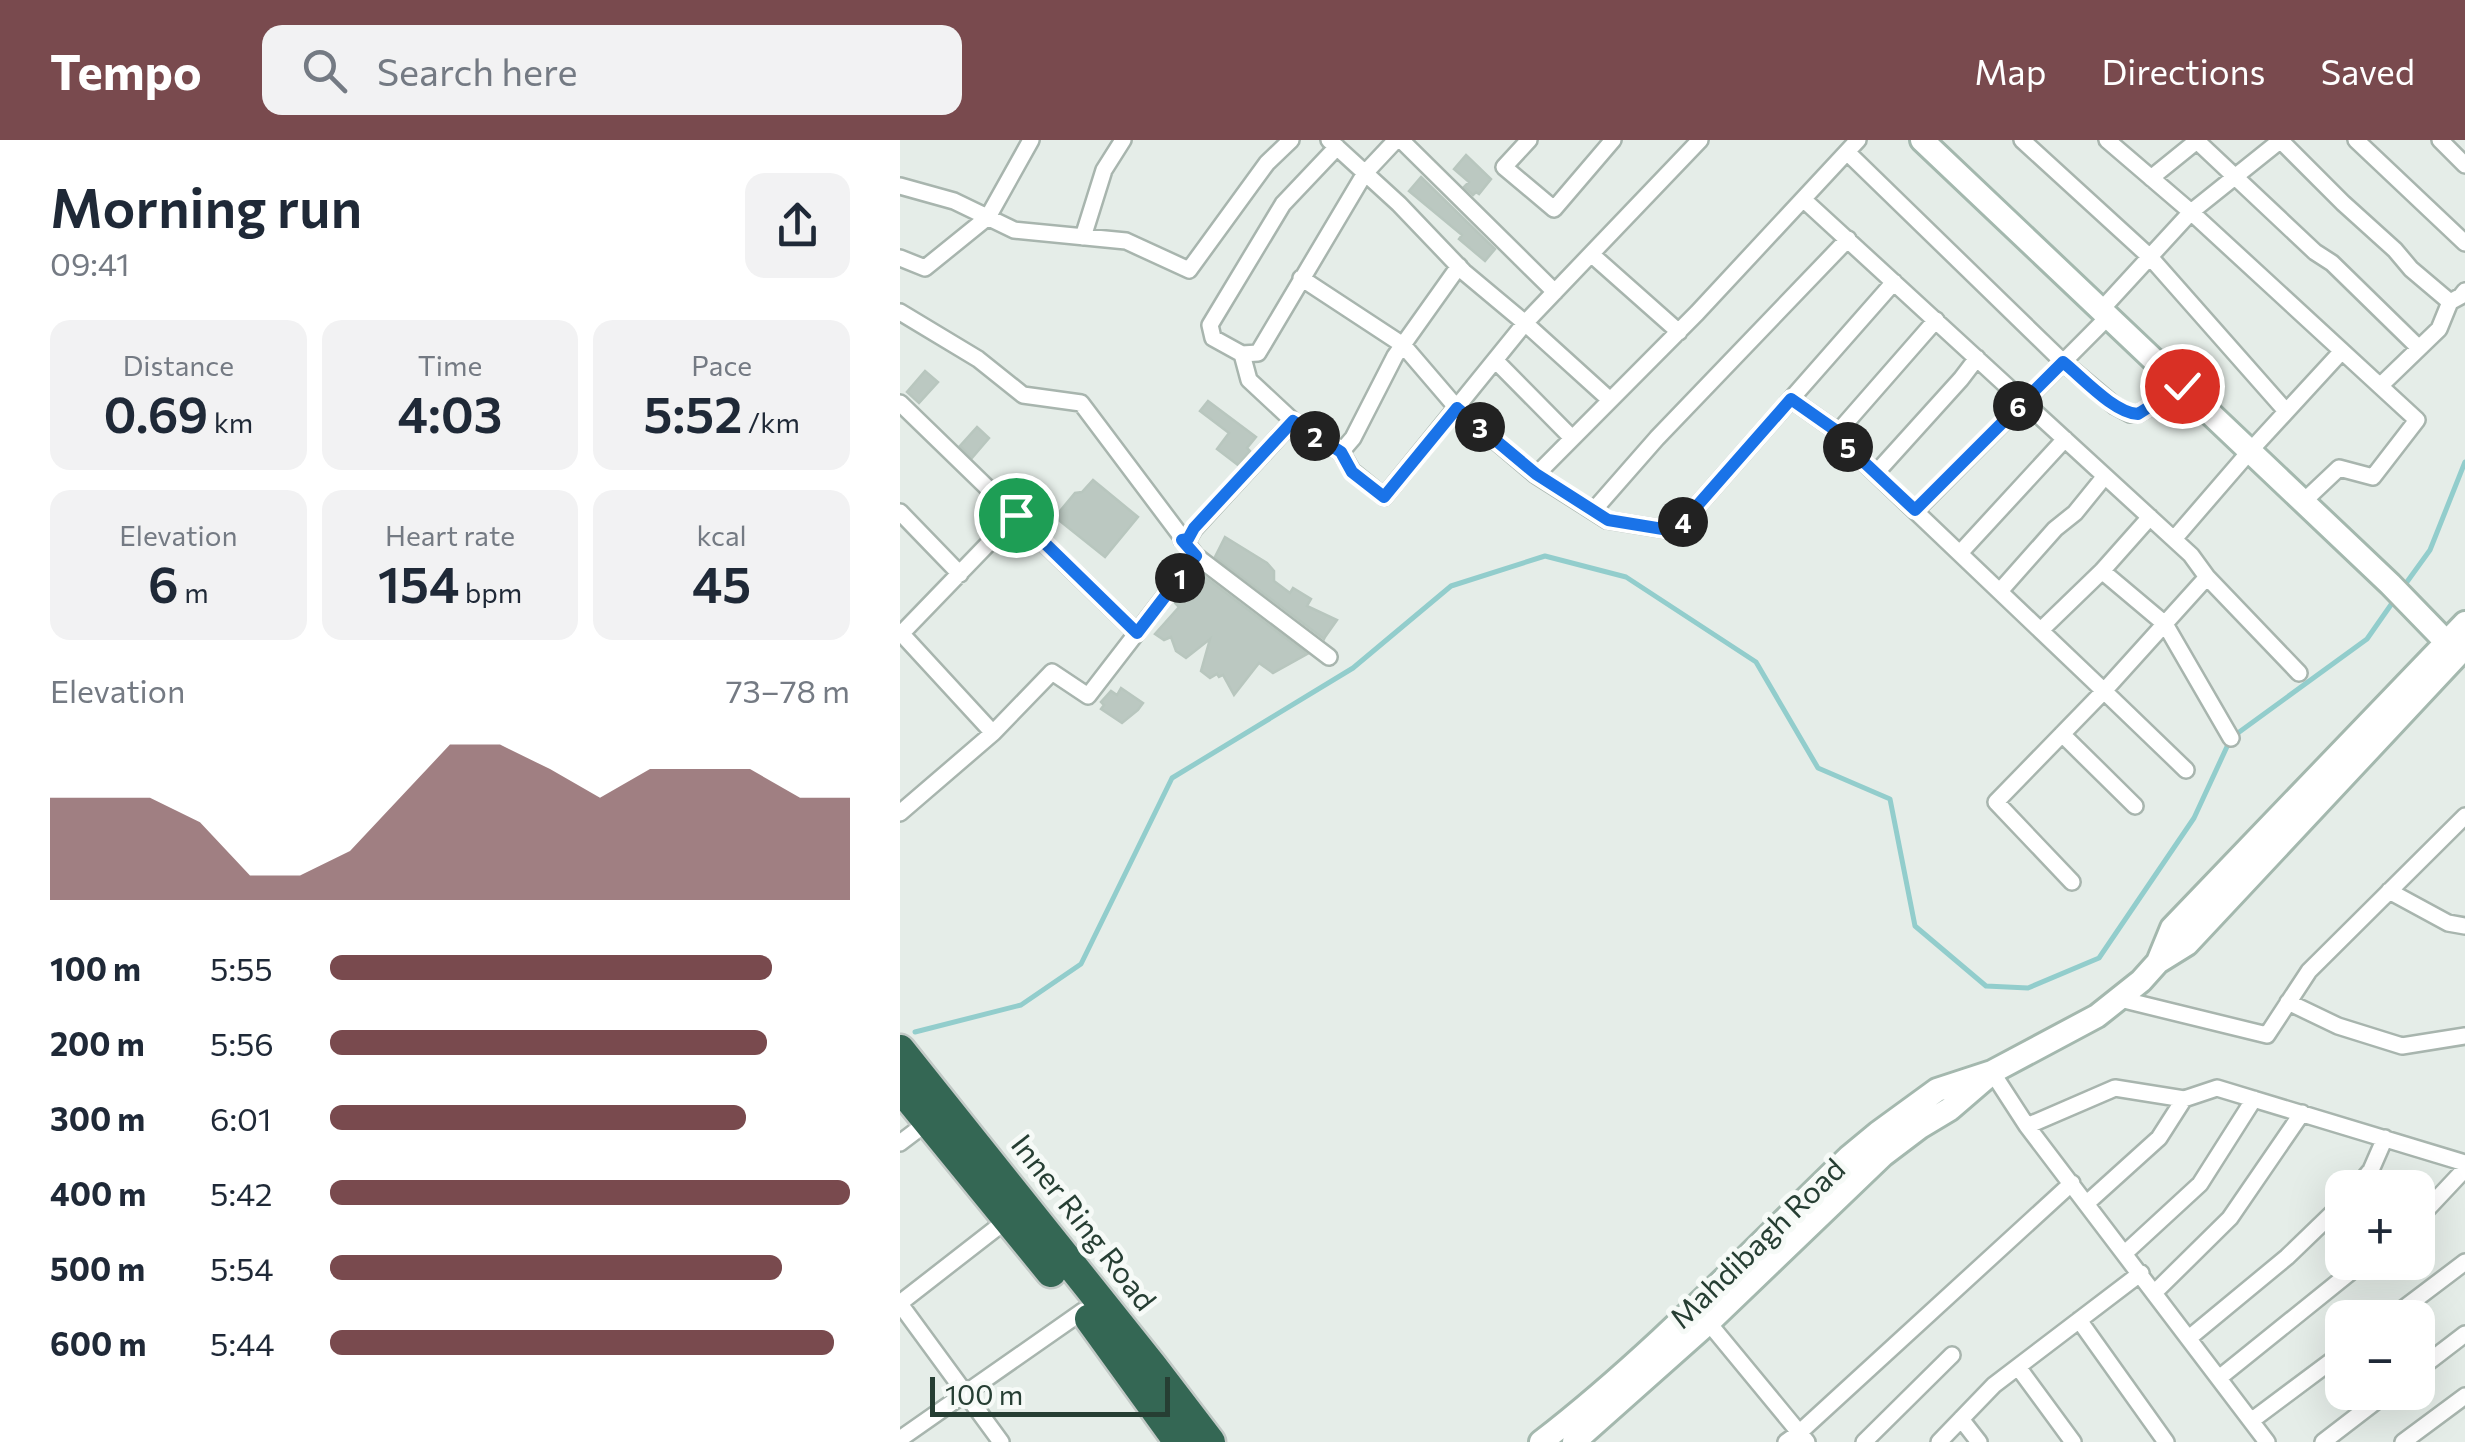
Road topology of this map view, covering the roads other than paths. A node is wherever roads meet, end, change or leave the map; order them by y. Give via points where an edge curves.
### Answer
1 (1031, 140) edge
2 (1123, 140) edge
3 (1290, 140) edge
4 (1399, 140) edge
5 (1529, 140) edge
6 (1613, 140) edge
7 (1700, 140) edge
8 (1922, 140) edge
9 (2022, 140) edge
10 (2108, 140) edge
11 (2280, 140) edge
12 (2356, 140) edge
13 (2440, 140) edge
14 (2197, 141) edge
15 (1333, 144) edge
16 (1852, 146) edge
17 (2465, 165) edge
18 (1365, 172) junction
19 (2152, 178) junction
20 (2234, 178) junction
21 (900, 186) edge
22 (1804, 198) junction
23 (2191, 212) junction
24 (988, 217) junction
25 (1083, 236) junction
26 (1848, 239) junction
27 (2465, 243) edge
28 (1591, 254) junction
29 (2150, 257) junction
30 (900, 258) edge
31 (1459, 266) junction
32 (1301, 278) junction
33 (1894, 282) junction
34 (2465, 291) edge
35 (1556, 292) junction
36 (2450, 302) junction
37 (900, 312) edge
38 (2105, 313) junction
39 (1936, 320) junction
40 (1524, 323) junction
41 (1679, 332) junction
42 (1402, 345) junction
43 (2419, 348) junction
44 (2342, 351) junction
45 (1242, 354) junction
46 (1977, 358) junction
47 (1494, 360) junction
48 (2063, 362) junction
49 (2182, 386) junction
50 (2380, 386) junction
51 (1791, 399) junction
52 (1610, 400) junction
53 (2024, 401) junction
54 (900, 402) edge
55 (1457, 408) junction
56 (2286, 411) junction
57 (1293, 421) junction
58 (1838, 432) junction
59 (1572, 438) junction
60 (2065, 439) junction
61 (2250, 451) junction
62 (1341, 452) junction
63 (1876, 473) junction
64 (1536, 474) junction
65 (2105, 476) junction
66 (2304, 502) junction
67 (1915, 510) junction
68 (1593, 511) junction
69 (900, 512) edge
70 (1016, 515) junction
71 (2150, 517) junction
72 (1182, 540) junction
73 (2174, 540) junction
74 (1960, 552) junction
75 (1196, 556) junction
76 (2102, 571) junction
77 (960, 574) junction
78 (2207, 577) junction
79 (2000, 591) junction
80 (2465, 622) edge
81 (2164, 624) junction
82 (2041, 630) junction
83 (1137, 633) junction
84 (900, 634) edge
85 (2453, 646) edge
86 (1329, 657) dead end
87 (2299, 673) dead end
88 (2104, 691) junction
89 (992, 733) junction
90 (2062, 734) junction
91 (2230, 738) dead end
92 (2186, 770) dead end
93 (2135, 806) dead end
94 (900, 813) edge
95 (2465, 816) edge
96 (2446, 835) junction
97 (2465, 840) edge
98 (2072, 882) dead end
99 (2389, 891) junction
100 (2465, 926) edge
101 (2120, 999) junction
102 (2288, 1002) junction
103 (2465, 1036) edge
104 (900, 1050) edge
105 (1992, 1072) junction
106 (911, 1088) edge
107 (2184, 1099) junction
108 (2254, 1099) junction
109 (2302, 1113) junction
110 (928, 1121) junction
111 (2028, 1126) junction
112 (2385, 1138) junction
113 (900, 1144) edge
114 (2465, 1166) edge
115 (2371, 1170) edge
116 (2072, 1182) junction
117 (2435, 1200) edge
118 (2087, 1203) junction
119 (1008, 1219) junction
120 (2325, 1220) edge
121 (2125, 1253) junction
122 (2465, 1262) edge
123 (2141, 1273) junction
124 (2341, 1280) edge
125 (2154, 1292) junction
126 (2414, 1300) edge
127 (900, 1303) edge
128 (1084, 1311) junction
129 (1701, 1314) junction
130 (2079, 1320) junction
131 (2465, 1334) edge
132 (2189, 1338) junction
133 (1952, 1356) dead end
134 (2435, 1357) edge
135 (2018, 1366) junction
136 (2325, 1366) edge
137 (2219, 1378) junction
138 (966, 1393) junction
139 (2465, 1396) edge
140 (2365, 1410) edge
141 (1961, 1419) junction
142 (2251, 1421) junction
143 (906, 1438) edge
144 (1798, 1439) edge
145 (1577, 1441) edge
146 (1002, 1442) edge
147 (1179, 1442) edge
148 (1210, 1442) edge
149 (1541, 1442) edge
150 (1864, 1442) edge
151 (1939, 1442) edge
152 (1979, 1442) edge
153 (2074, 1442) edge
154 (2166, 1442) edge
155 (2267, 1442) edge
156 (2323, 1442) edge
157 (2403, 1442) edge

1 - 24 street
2 - 25 street via 1104,170
3 - 25 street via 1189,270 1126,241
4 - 18 street
4 - 35 street
5 - 6 street via 1504,167 1554,209
7 - 28 street
8 - 38 street
9 - 29 street
10 - 19 street
11 - 20 street
11 - 36 street
12 - 27 street
13 - 17 street
14 - 19 street
14 - 20 street
15 - 18 street
15 - 45 street via 1283,204 1210,325 1213,338
16 - 22 street
16 - 48 street
18 - 31 street
18 - 32 street
19 - 23 street
20 - 23 street
20 - 43 street
21 - 24 street
22 - 26 street
22 - 41 street
23 - 29 street
23 - 44 street
24 - 25 street via 1014,230
24 - 30 street via 925,268
26 - 33 street
26 - 68 street
28 - 35 street
28 - 41 street
29 - 38 street
29 - 56 street
31 - 40 street
31 - 42 street
32 - 42 street
32 - 45 street via 1258,353
33 - 39 street
33 - 51 street
34 - 36 street
35 - 40 street
36 - 43 street via 2439,329
37 - 72 street via 1023,395 1081,404
38 - 48 street
38 - 49 street
39 - 46 street
39 - 58 street
40 - 47 street
40 - 52 street
41 - 52 street
42 - 55 street
42 - 62 street
43 - 50 street
44 - 50 street
44 - 56 street
45 - 57 street via 1249,380
46 - 53 street
46 - 63 street
47 - 55 street
47 - 59 street
48 - 49 street via 2130,414
48 - 53 street
49 - 61 street
50 - 66 street via 2417,420 2373,477 2339,468
51 - 58 street
51 - 68 street via 1675,531 1608,520
52 - 59 street
53 - 60 street
53 - 67 street
54 - 70 street
55 - 62 street via 1384,497 1352,472
55 - 64 street
56 - 61 street
57 - 62 street
57 - 72 street
58 - 63 street
59 - 64 street
60 - 65 street
60 - 74 street
61 - 66 street
61 - 73 street
63 - 67 street
64 - 68 street
65 - 71 street
65 - 79 street
66 - 85 street
67 - 74 street
69 - 77 street
70 - 77 street
70 - 83 street
71 - 73 street
71 - 76 street
72 - 75 street
73 - 78 street
74 - 79 street
75 - 83 street
75 - 86 street
76 - 81 street
76 - 82 street
77 - 84 street
78 - 81 street
78 - 87 street
79 - 82 street
80 - 85 street, Mahdibagh Road
81 - 88 street
81 - 91 street
82 - 88 street
83 - 89 street via 1088,696 1052,672
84 - 89 street
85 - 101 street, Mahdibagh Road via 2187,944
88 - 90 street
88 - 92 street
89 - 94 street
90 - 93 street
90 - 98 street via 1996,802
95 - 96 street
96 - 97 street
96 - 99 street
99 - 100 street
99 - 102 street via 2309,971
101 - 102 street via 2267,1035
101 - 105 street, Mahdibagh Road
102 - 103 street via 2402,1046
104 - 106 highway, Inner Ring Road
105 - 111 street
105 - 129 street, Mahdibagh Road via 1937,1090 1878,1133
106 - 110 highway, Inner Ring Road
106 - 148 highway, Inner Ring Road
107 - 108 street via 2217,1088
107 - 111 street via 2115,1088
107 - 118 street via 2159,1138
108 - 109 street
108 - 121 street via 2200,1184
109 - 112 street
109 - 125 street via 2230,1218
110 - 113 street
110 - 119 highway, Inner Ring Road
111 - 116 street
112 - 114 street
112 - 115 street
114 - 117 street
116 - 118 street
116 - 144 street
118 - 121 street
119 - 127 street
119 - 128 highway, Inner Ring Road
120 - 132 street
121 - 123 street
122 - 126 street
123 - 125 street
123 - 130 street
124 - 137 street
125 - 132 street
127 - 138 street
128 - 138 street
128 - 147 highway, Inner Ring Road
129 - 144 street
129 - 145 street, Mahdibagh Road
129 - 149 street, Mahdibagh Road
130 - 135 street
130 - 154 street
131 - 134 street
132 - 137 street
133 - 150 street
135 - 141 street
135 - 153 street
136 - 142 street
137 - 142 street
138 - 143 street
138 - 146 street
139 - 157 street
140 - 156 street
141 - 151 street
141 - 152 street
142 - 155 street

